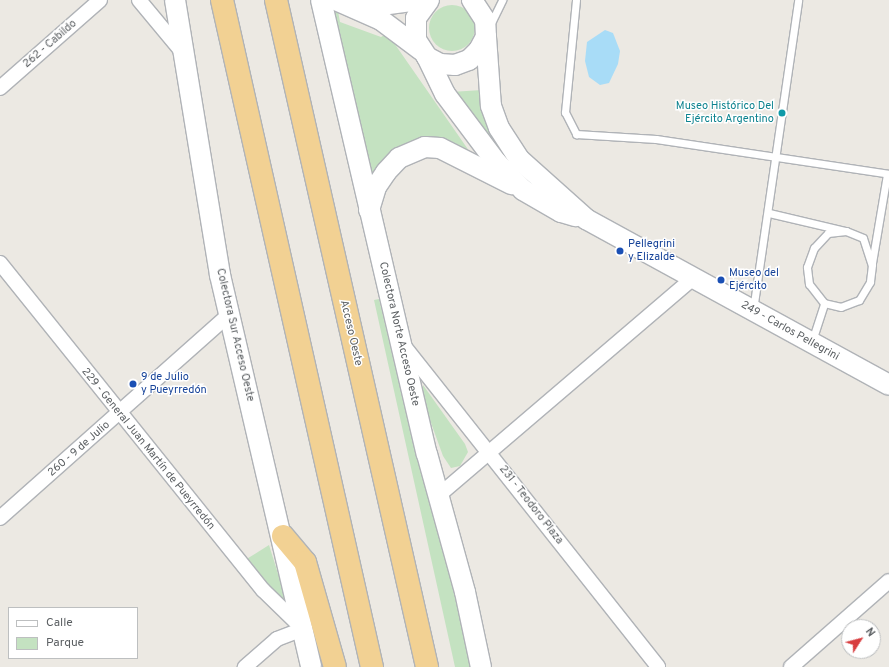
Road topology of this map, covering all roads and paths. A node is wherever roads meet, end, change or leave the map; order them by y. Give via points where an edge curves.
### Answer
1 (100, 0) edge
2 (139, 0) edge
3 (175, 0) edge
4 (222, 0) edge
5 (276, 0) edge
6 (321, 0) edge
7 (420, 0) edge
8 (429, 0) edge
9 (472, 0) edge
10 (502, 0) edge
11 (576, 0) edge
12 (798, 0) edge
13 (350, 5) edge
14 (486, 35) junction
15 (424, 53) junction
16 (188, 59) junction
17 (0, 88) edge
18 (776, 158) junction
19 (888, 174) edge
20 (523, 190) junction
21 (370, 210) junction
22 (769, 213) junction
23 (586, 219) junction
24 (846, 231) junction
25 (0, 263) edge
26 (872, 264) junction
27 (693, 278) junction
28 (824, 303) junction
29 (753, 312) junction
30 (229, 315) junction
31 (402, 344) junction
32 (812, 344) junction
33 (889, 385) edge
34 (119, 414) junction
35 (489, 452) junction
36 (438, 496) junction
37 (0, 518) edge
38 (283, 536) junction
39 (889, 581) edge
40 (303, 629) junction
41 (245, 667) edge
42 (311, 667) edge
43 (335, 667) edge
44 (372, 667) edge
45 (427, 667) edge
46 (481, 667) edge
47 (658, 667) edge
48 (791, 667) edge

1 - 17 street, 262 - Cabildo
2 - 16 street
3 - 16 street, Colectora Sur Acceso Oeste
4 - 44 highway
5 - 45 highway, Acceso Oeste
6 - 21 street, Colectora Norte Acceso Oeste
7 - 13 street, 249 - Carlos Pellegrini
8 - 15 street via 416,18 414,30
9 - 14 street, 249 - Carlos Pellegrini via 485,20
10 - 14 lane
11 - 18 lane via 565,112 576,134 656,139
12 - 18 lane
13 - 15 street, 249 - Carlos Pellegrini
14 - 15 street via 480,50 462,62 440,64
14 - 23 street, 249 - Carlos Pellegrini via 491,106 499,128 519,159
15 - 20 street, 249 - Carlos Pellegrini via 460,117
16 - 30 street, Colectora Sur Acceso Oeste via 208,211
18 - 19 lane
18 - 22 lane
19 - 26 lane
20 - 21 street via 440,148 425,147 399,158 386,172 376,187
20 - 23 street, 249 - Carlos Pellegrini via 561,212
21 - 31 street, Colectora Norte Acceso Oeste
22 - 24 lane
22 - 29 lane
23 - 27 street, 249 - Carlos Pellegrini
24 - 26 lane via 863,238
24 - 28 lane via 828,233 814,248 807,267 809,284
25 - 34 street, 229 - General Juan Martín de Pueyrredón
26 - 28 lane via 870,282 859,300 841,307
27 - 29 street, 249 - Carlos Pellegrini
27 - 35 street
28 - 32 lane
29 - 32 street, 249 - Carlos Pellegrini
30 - 34 street, 260 - 9 de Julio
30 - 38 street, Colectora Sur Acceso Oeste
31 - 35 street, 231 - Teodoro Plaza
31 - 36 street, Colectora Norte Acceso Oeste
32 - 33 street, 249 - Carlos Pellegrini
34 - 37 street, 260 - 9 de Julio
34 - 40 street, 229 - General Juan Martín de Pueyrredón via 263,590
35 - 36 street
35 - 47 street, 231 - Teodoro Plaza
36 - 46 street, Colectora Norte Acceso Oeste
38 - 40 street, Colectora Sur Acceso Oeste
38 - 43 highway via 305,562
39 - 48 street
40 - 41 street via 277,639
40 - 42 street, Colectora Sur Acceso Oeste

